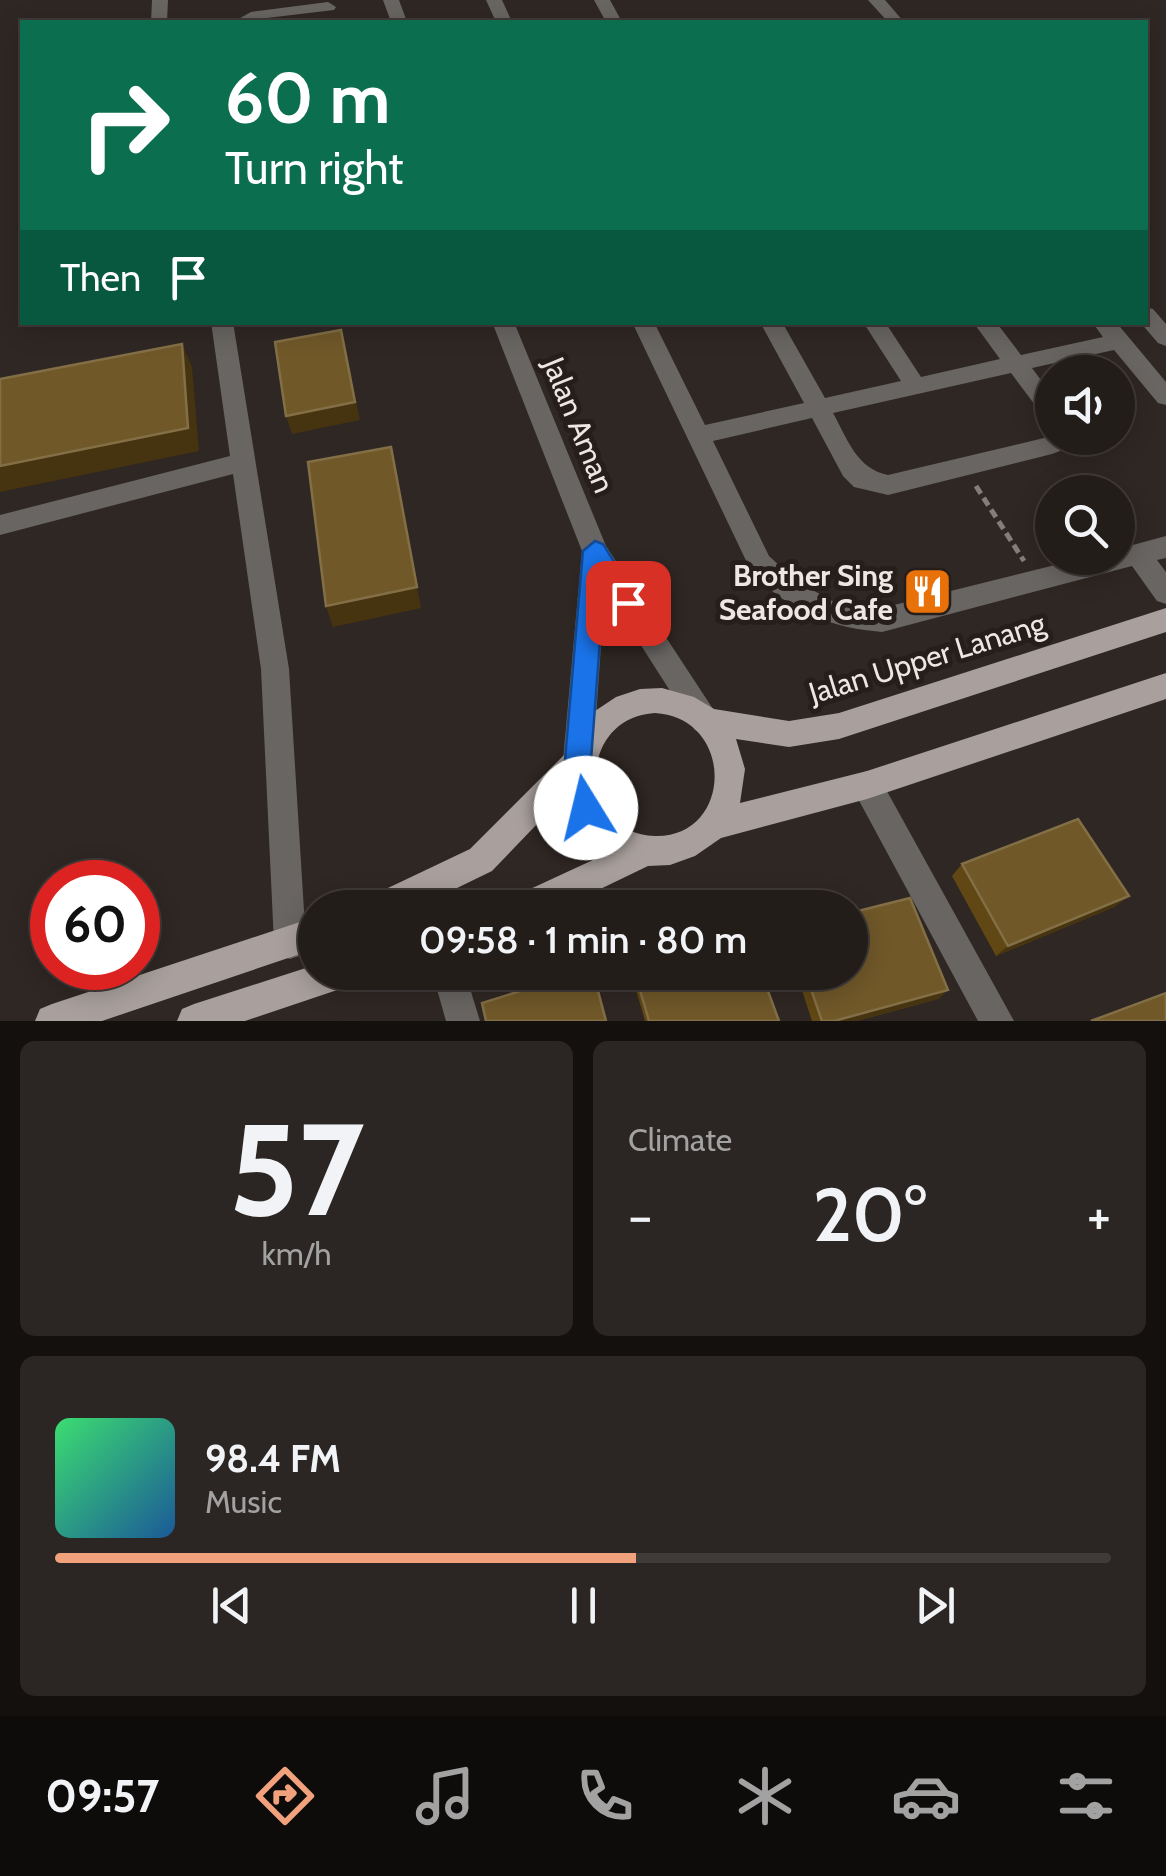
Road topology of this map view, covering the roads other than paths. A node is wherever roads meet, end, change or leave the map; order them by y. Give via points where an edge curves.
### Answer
1 (876, 0) edge
2 (328, 10) edge
3 (245, 20) edge
4 (894, 20) edge
5 (1148, 317) edge
6 (222, 325) edge
7 (503, 325) edge
8 (644, 325) edge
9 (773, 325) edge
10 (876, 325) edge
11 (986, 325) edge
12 (1110, 332) edge
13 (1166, 338) edge
14 (1015, 364) junction
15 (916, 386) junction
16 (1035, 389) edge
17 (1166, 397) edge
18 (817, 409) junction
19 (698, 435) junction
20 (1035, 450) edge
21 (244, 462) junction
22 (0, 525) edge
23 (1166, 547) edge
24 (595, 551) junction
25 (1138, 554) junction
26 (1166, 593) edge
27 (1166, 620) edge
28 (1166, 686) edge
29 (705, 721) junction
30 (578, 760) junction
31 (867, 785) junction
32 (716, 824) junction
33 (649, 850) junction
34 (418, 890) edge
35 (563, 890) edge
36 (298, 897) edge
37 (298, 939) edge
38 (298, 987) edge
39 (454, 990) edge
40 (52, 1021) edge
41 (194, 1021) edge
42 (463, 1021) edge
43 (997, 1021) edge

1 - 4 street
2 - 3 street
5 - 13 street
6 - 21 street
7 - 24 street, Jalan Aman
8 - 19 street
9 - 18 street
10 - 15 street
11 - 14 street
12 - 14 street
12 - 17 street
14 - 15 street
14 - 16 street
15 - 18 street
18 - 19 street
18 - 20 street via 852,470 888,485
19 - 25 street via 760,563 780,587 852,619 882,620
21 - 22 street
21 - 36 street via 276,669
23 - 25 street
24 - 29 street, Jalan Aman
24 - 30 street
25 - 26 street
27 - 29 main road, Jalan Upper Lanang via 839,726 789,734
28 - 31 main road
29 - 30 main road via 686,709 640,702 600,721
29 - 32 main road via 730,759 730,793
30 - 33 main road via 586,808 601,828
30 - 34 main road via 481,860
31 - 32 main road
31 - 43 street
32 - 33 main road via 676,848
33 - 35 main road
37 - 40 main road
38 - 41 main road
39 - 42 street

